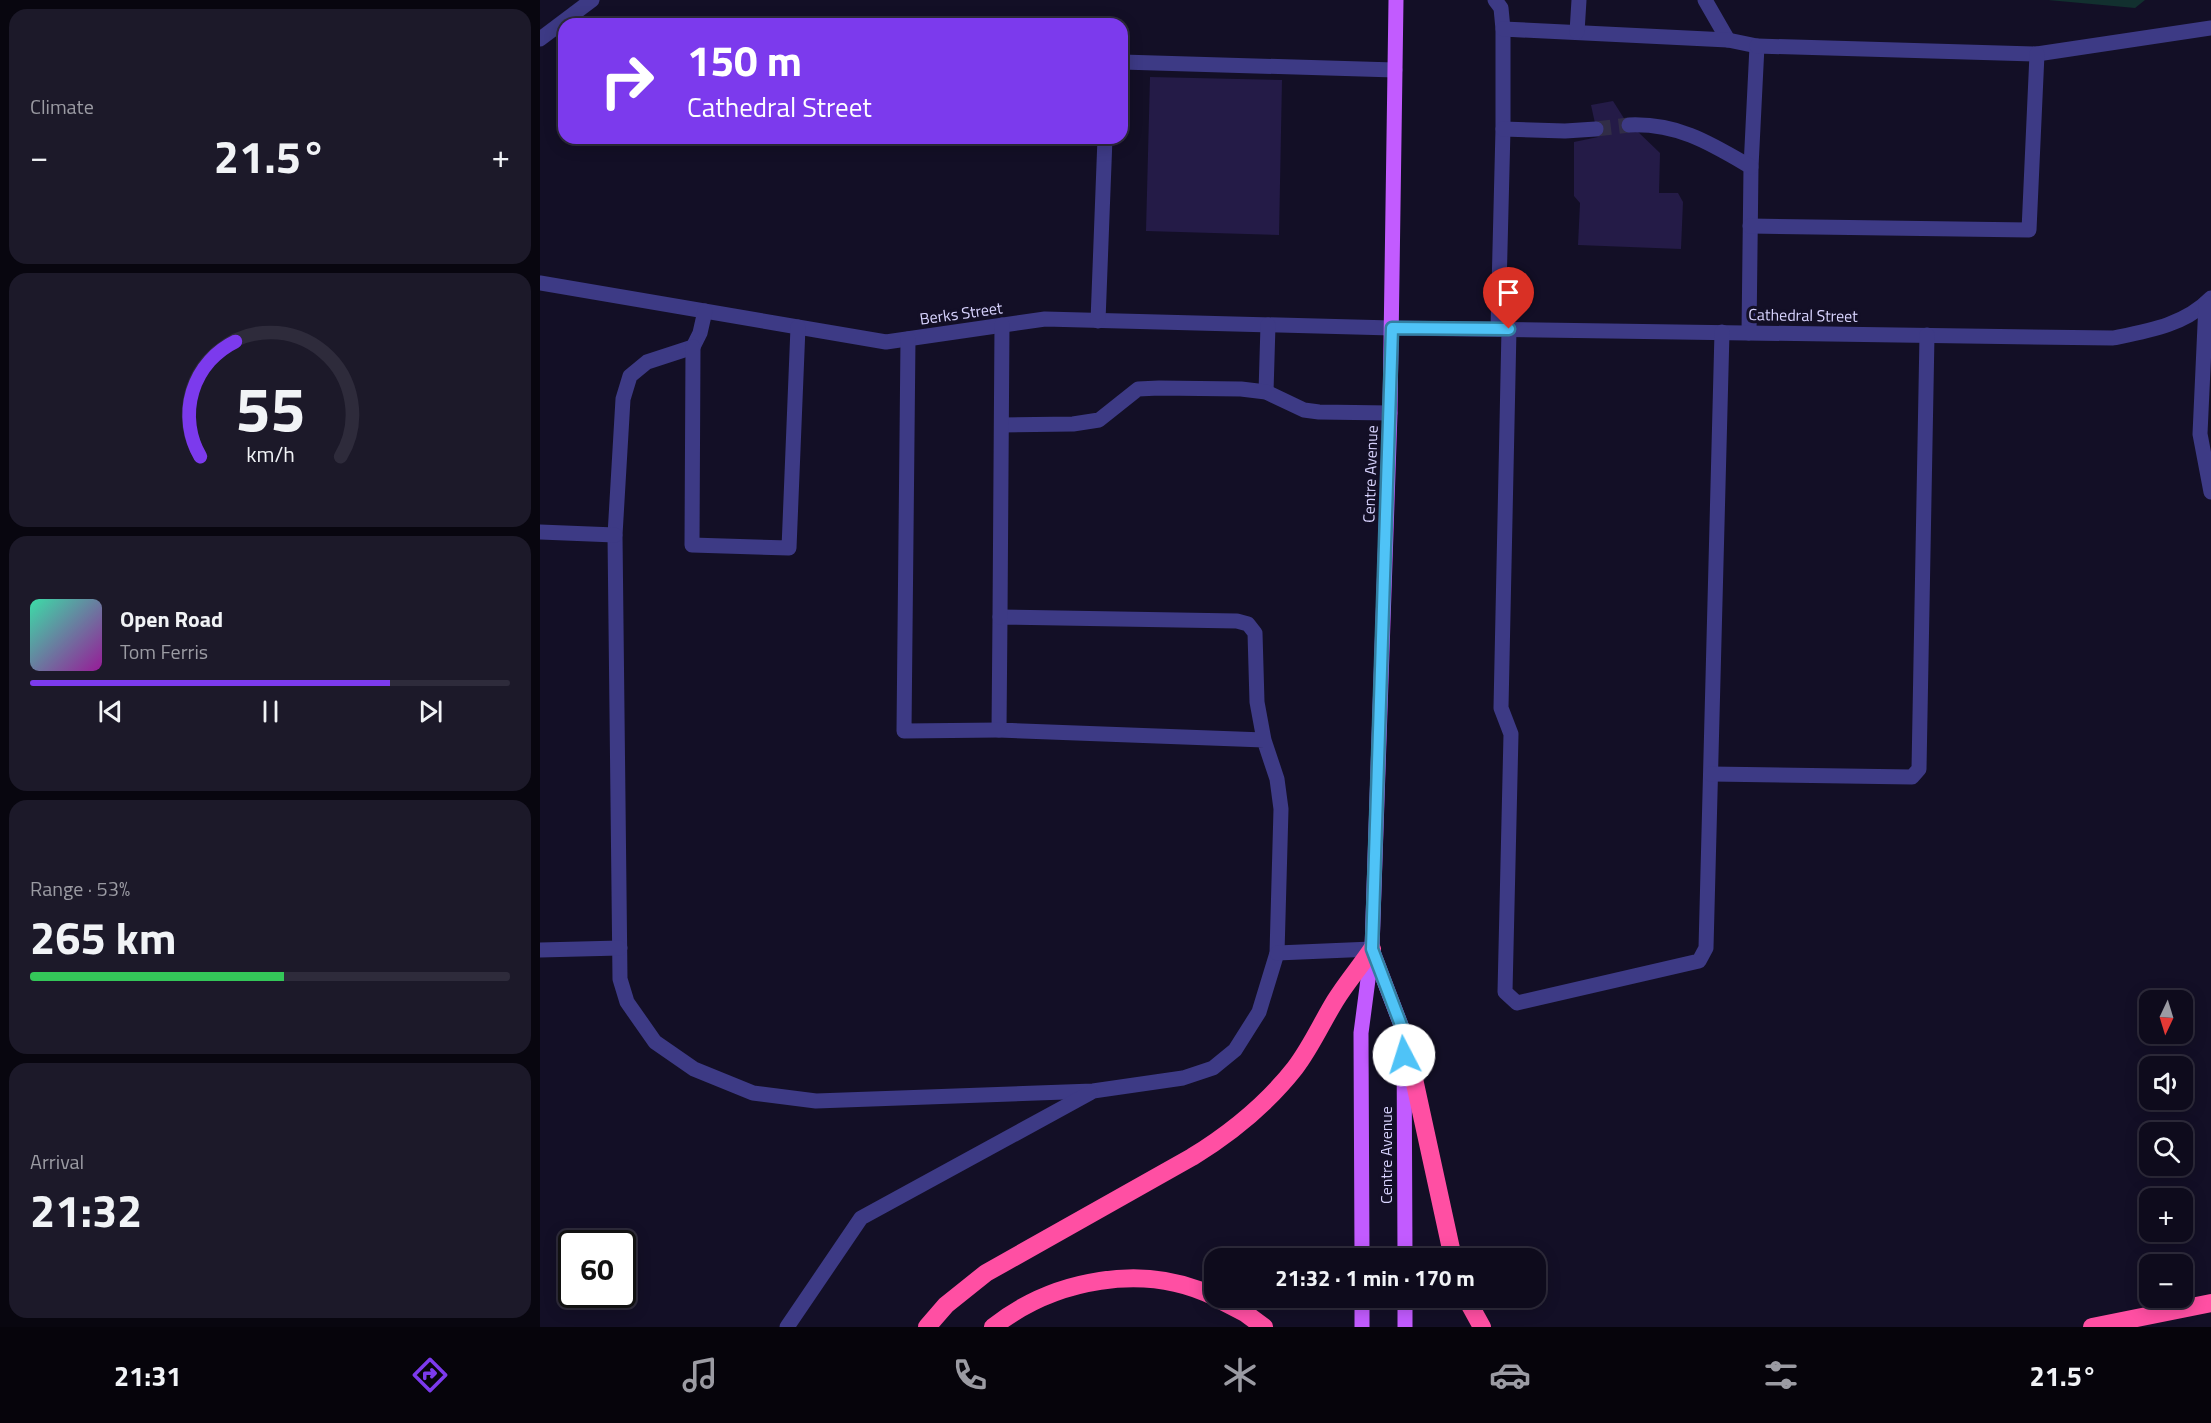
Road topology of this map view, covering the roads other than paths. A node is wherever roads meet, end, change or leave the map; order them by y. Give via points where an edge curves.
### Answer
1 (592, 0) edge
2 (1396, 0) edge
3 (1495, 0) edge
4 (1579, 0) edge
5 (1705, 0) edge
6 (568, 18) edge
7 (558, 26) edge
8 (2211, 28) edge
9 (1503, 29) junction
10 (1577, 32) junction
11 (540, 39) edge
12 (1728, 40) junction
13 (1758, 46) junction
14 (2037, 54) junction
15 (1128, 62) edge
16 (1395, 70) junction
17 (1629, 125) tunnel mouth
18 (1503, 129) junction
19 (1596, 129) tunnel mouth
20 (1105, 144) edge
21 (1751, 167) junction
22 (1750, 226) junction
23 (540, 283) edge
24 (2209, 301) edge
25 (705, 311) junction
26 (1098, 321) junction
27 (1002, 325) junction
28 (1268, 325) junction
29 (798, 327) junction
30 (1392, 328) junction
31 (1504, 329) junction
32 (1722, 332) junction
33 (1749, 333) junction
34 (1927, 335) junction
35 (908, 339) junction
36 (693, 346) junction
37 (1266, 392) junction
38 (1390, 413) junction
39 (1002, 424) junction
40 (2211, 492) edge
41 (540, 532) edge
42 (615, 535) junction
43 (1000, 617) junction
44 (999, 730) junction
45 (1264, 740) junction
46 (1711, 774) junction
47 (620, 948) junction
48 (1372, 949) junction
49 (540, 950) edge
50 (1277, 953) junction
51 (1404, 1033) junction
52 (1093, 1091) junction
53 (1362, 1248) edge
54 (1405, 1248) edge
55 (1452, 1248) edge
56 (1204, 1293) edge
57 (2211, 1303) edge
58 (1236, 1308) edge
59 (1362, 1308) edge
60 (1405, 1308) edge
61 (1472, 1308) edge
62 (787, 1327) edge
63 (927, 1327) edge
64 (993, 1327) edge
65 (1264, 1327) edge
66 (1362, 1327) edge
67 (1405, 1327) edge
68 (1482, 1327) edge
69 (2092, 1327) edge

1 - 6 street
2 - 16 main road, Centre Avenue
3 - 9 street via 1501,8
4 - 10 street
5 - 12 street
7 - 11 street
8 - 14 street
9 - 10 street
9 - 18 street
10 - 12 street
12 - 13 street
13 - 14 street
13 - 21 street
14 - 22 street via 2028,230
15 - 16 street
16 - 30 main road, Centre Avenue
17 - 21 street via 1647,124 1692,134
18 - 19 street
18 - 31 street
20 - 26 street
21 - 22 street
22 - 33 street
23 - 25 street, Berks Street
24 - 34 street, Cathedral Street via 2155,330 2113,338
24 - 40 street via 2200,434
25 - 29 street, Berks Street
25 - 36 street
26 - 27 street, Berks Street via 1045,319
26 - 28 street, Berks Street
27 - 35 street, Berks Street
27 - 39 street
28 - 30 street, Berks Street
28 - 37 street
29 - 35 street, Berks Street via 886,342
29 - 36 street via 789,548 692,545
30 - 31 street, Cathedral Street
30 - 38 main road, Centre Avenue
31 - 32 street, Cathedral Street
31 - 46 street via 1501,708 1511,734 1505,992 1517,1003 1699,961 1706,948
32 - 33 street, Cathedral Street
32 - 46 street
33 - 34 street, Cathedral Street
34 - 46 street via 1919,769 1912,777
35 - 44 street via 904,731
36 - 42 street via 647,362 630,376 623,399
37 - 38 street via 1304,410
37 - 39 street via 1137,389 1099,420
38 - 48 main road, Centre Avenue
39 - 43 street
41 - 42 street
42 - 47 street
43 - 44 street
43 - 45 street via 1248,624 1256,643 1257,702
44 - 45 street
45 - 50 street via 1277,779 1281,809
47 - 49 street
47 - 52 street via 620,979 627,1002 655,1042 694,1070 753,1093 816,1101
48 - 50 street
48 - 51 main road, Centre Avenue
48 - 53 main road, Centre Avenue via 1361,1033
48 - 63 highway via 1294,1068 1247,1119 1192,1157 986,1274 946,1305
50 - 52 street via 1259,1012 1235,1050 1213,1068 1183,1078
51 - 54 main road, Centre Avenue
51 - 55 highway
52 - 62 street via 861,1218
56 - 64 highway via 1170,1282 1129,1278 1088,1282 1048,1294
57 - 69 highway
58 - 65 highway
59 - 66 main road
60 - 67 main road
61 - 68 highway

